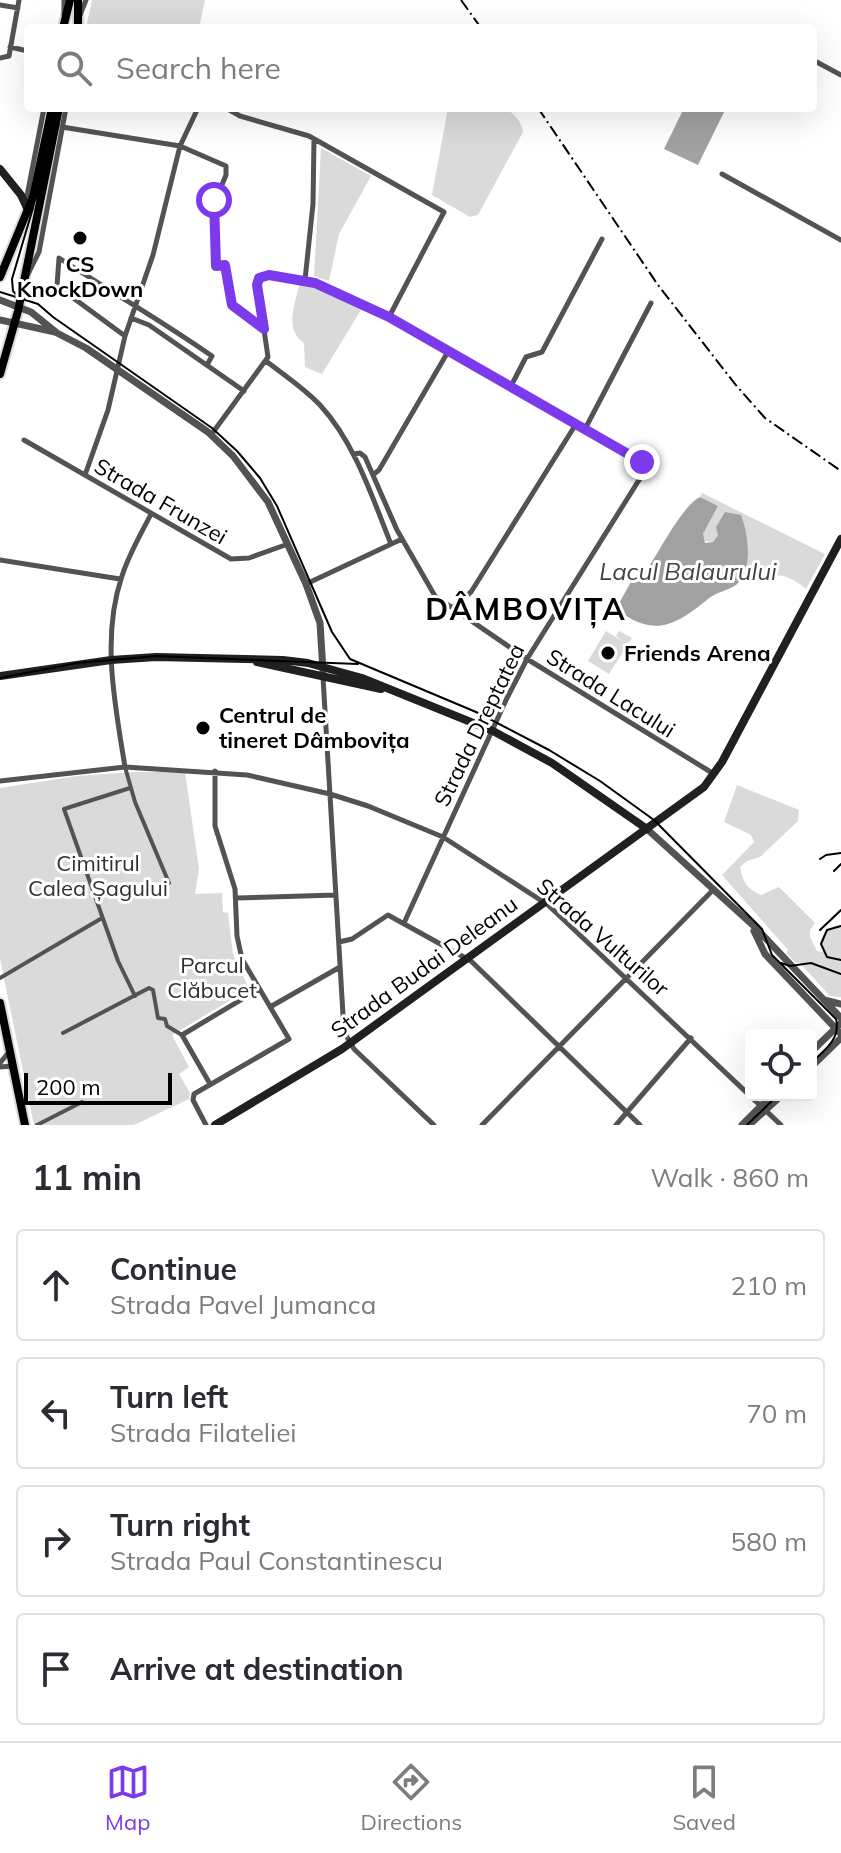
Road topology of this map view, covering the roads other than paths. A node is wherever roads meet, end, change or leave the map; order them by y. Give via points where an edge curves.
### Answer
1 (19, 0) edge
2 (64, 0) edge
3 (70, 0) edge
4 (78, 0) edge
5 (86, 0) edge
6 (0, 5) edge
7 (18, 8) junction
8 (64, 23) edge
9 (78, 24) edge
10 (10, 47) junction
11 (24, 50) edge
12 (0, 58) edge
13 (817, 62) edge
14 (841, 75) edge
15 (43, 112) edge
16 (51, 112) edge
17 (58, 112) edge
18 (65, 112) edge
19 (190, 112) edge
20 (195, 112) edge
21 (233, 112) edge
22 (191, 119) junction
23 (62, 127) junction
24 (314, 139) junction
25 (180, 146) junction
26 (0, 169) edge
27 (722, 174) dead end
28 (14, 184) junction
29 (28, 189) junction
30 (27, 206) junction
31 (602, 239) dead end
32 (841, 240) edge
33 (0, 277) edge
34 (305, 280) junction
35 (24, 282) junction
36 (0, 300) edge
37 (651, 303) dead end
38 (19, 306) junction
39 (134, 307) junction
40 (389, 317) junction
41 (131, 318) junction
42 (0, 320) edge
43 (15, 324) junction
44 (264, 329) junction
45 (57, 333) junction
46 (125, 336) junction
47 (452, 351) junction
48 (266, 361) junction
49 (207, 365) junction
50 (117, 369) junction
51 (0, 374) edge
52 (511, 386) junction
53 (244, 391) junction
54 (576, 424) junction
55 (585, 429) junction
56 (211, 435) junction
57 (24, 440) dead end
58 (354, 454) junction
59 (374, 474) junction
60 (85, 475) junction
61 (151, 514) junction
62 (402, 539) junction
63 (841, 539) edge
64 (288, 544) junction
65 (391, 544) junction
66 (0, 560) edge
67 (120, 579) junction
68 (306, 584) junction
69 (452, 608) junction
70 (527, 659) junction
71 (111, 660) junction
72 (323, 672) junction
73 (0, 678) edge
74 (493, 731) junction
75 (125, 767) junction
76 (215, 771) junction
77 (715, 775) junction
78 (0, 781) edge
79 (130, 788) junction
80 (330, 794) junction
81 (647, 829) junction
82 (443, 837) junction
83 (169, 883) dead end
84 (714, 889) junction
85 (336, 895) junction
86 (236, 898) junction
87 (545, 903) junction
88 (102, 918) junction
89 (748, 922) junction
90 (404, 923) junction
91 (339, 942) junction
92 (468, 959) junction
93 (340, 967) junction
94 (627, 977) junction
95 (0, 978) edge
96 (259, 989) junction
97 (135, 996) junction
98 (822, 999) junction
99 (0, 1003) edge
100 (841, 1004) edge
101 (270, 1007) junction
102 (840, 1028) edge
103 (63, 1033) dead end
104 (182, 1035) junction
105 (692, 1038) junction
106 (350, 1044) junction
107 (559, 1046) junction
108 (817, 1047) edge
109 (10, 1051) junction
110 (817, 1059) edge
111 (0, 1065) edge
112 (13, 1066) junction
113 (210, 1084) junction
114 (768, 1101) edge
115 (774, 1101) edge
116 (82, 1102) dead end
117 (764, 1108) junction
118 (627, 1112) junction
119 (25, 1125) edge
120 (37, 1125) edge
121 (206, 1125) edge
122 (215, 1125) edge
123 (434, 1125) edge
124 (482, 1125) edge
125 (616, 1125) edge
126 (640, 1125) edge
127 (742, 1125) edge
128 (749, 1125) edge
129 (781, 1125) edge

1 - 7 street
2 - 8 street
3 - 8 main road
4 - 9 main road
5 - 9 street
6 - 7 street
7 - 10 street
10 - 11 street
10 - 12 street via 6,58
13 - 14 street
15 - 29 street
16 - 30 main road
17 - 35 main road
18 - 23 street
19 - 22 street
20 - 22 street
21 - 24 street
22 - 25 street
23 - 25 street
23 - 35 street via 39,252
24 - 34 street
24 - 40 street via 444,212
25 - 39 street
25 - 44 street via 226,166 214,204 216,266 225,265 232,305
26 - 28 main road
27 - 32 street
28 - 29 street
28 - 30 main road
29 - 30 street
30 - 33 main road
31 - 52 street via 542,352 526,357
34 - 40 street
34 - 44 street via 259,278
35 - 38 main road
36 - 38 street
37 - 55 street
38 - 43 main road
38 - 45 street
39 - 41 street
39 - 46 street via 59,258 60,289
39 - 49 street via 212,356
40 - 47 street
41 - 46 street
41 - 49 street
42 - 43 street
43 - 45 street
43 - 51 main road
44 - 48 street
45 - 50 street
46 - 50 street
47 - 52 street
47 - 59 street
48 - 53 street
48 - 58 street, Strada Lacului via 309,393
49 - 53 street
50 - 56 street
50 - 60 street
52 - 54 street
53 - 56 street
54 - 55 street
54 - 69 street via 471,592
55 - 70 street, Strada Dreptatea via 645,466 644,472
56 - 64 street via 255,482
57 - 60 street, Strada Frunzei
58 - 59 street, Strada Lacului via 363,454
58 - 65 street, Strada Lacului
59 - 62 street, Strada Lacului
60 - 61 street, Strada Frunzei
61 - 64 street, Strada Frunzei via 231,559
61 - 67 street
62 - 65 street
62 - 69 street, Strada Lacului via 429,591
63 - 77 main road
64 - 68 street
65 - 68 street
66 - 67 street
67 - 71 street
68 - 72 street via 320,623
69 - 70 street, Strada Lacului
70 - 74 street, Strada Dreptatea
70 - 77 street, Strada Lacului
71 - 72 main road via 247,659
71 - 73 main road
71 - 75 street
72 - 74 main road via 401,693
72 - 80 street
74 - 81 main road via 552,763
74 - 82 street, Strada Dreptatea
75 - 76 street, Strada Vulturilor
75 - 78 street, Strada Vulturilor
75 - 79 street
76 - 80 street, Strada Vulturilor
76 - 86 street via 215,826
77 - 81 main road, Strada Budai Deleanu
79 - 83 street
79 - 88 street via 64,809
80 - 82 street, Strada Vulturilor
80 - 85 street
81 - 84 street
81 - 87 main road, Strada Budai Deleanu
82 - 87 street, Strada Vulturilor
82 - 90 street, Strada Dreptatea
84 - 89 street
84 - 94 street
85 - 86 street
85 - 91 street
86 - 96 street via 242,959
87 - 92 main road, Strada Budai Deleanu
87 - 94 street, Strada Vulturilor
88 - 95 street
88 - 97 street
89 - 98 street
89 - 102 street via 766,955
90 - 91 street via 388,915
90 - 92 street
91 - 93 street
92 - 106 main road, Strada Budai Deleanu
92 - 107 street
93 - 101 street
93 - 106 street via 343,1027
94 - 105 street, Strada Vulturilor
94 - 107 street
96 - 101 street
96 - 104 street
97 - 103 street
97 - 104 street via 153,990 158,1018
98 - 100 street
98 - 102 street
99 - 109 main road
101 - 113 street via 289,1039
102 - 108 street
102 - 110 street
104 - 113 street
105 - 117 street, Strada Vulturilor
105 - 118 street
106 - 122 main road, Strada Budai Deleanu
106 - 123 street
107 - 118 street
107 - 124 street
109 - 111 street
109 - 112 main road
111 - 112 street
112 - 119 main road
113 - 121 street via 192,1097
114 - 117 street
115 - 117 street
116 - 120 street
117 - 127 street
117 - 128 street
117 - 129 street, Strada Vulturilor
118 - 125 street
118 - 126 street

